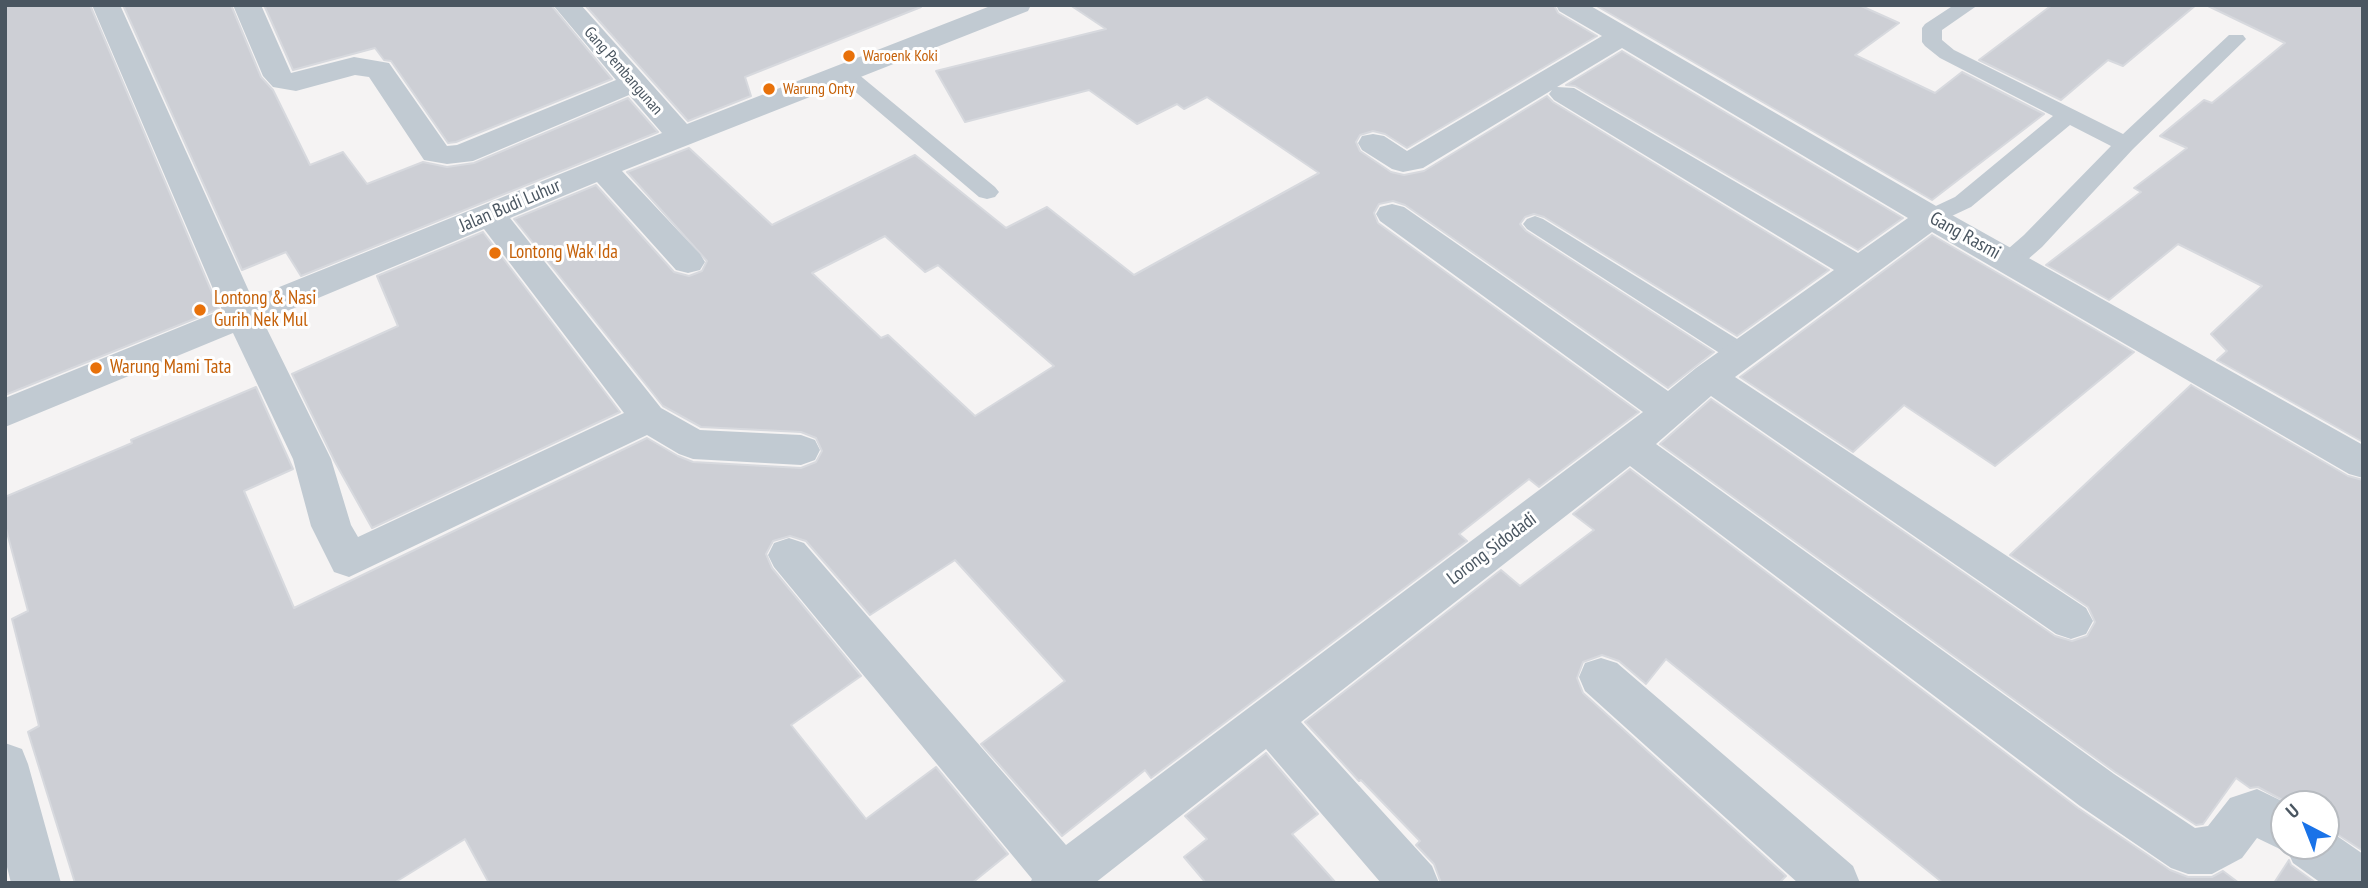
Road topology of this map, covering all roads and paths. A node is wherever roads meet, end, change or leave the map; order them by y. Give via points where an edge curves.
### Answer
1 (106, 5) edge
2 (247, 5) edge
3 (566, 5) edge
4 (1018, 5) edge
5 (1569, 5) edge
6 (1968, 5) edge
7 (971, 13) edge
8 (1620, 37) junction
9 (2236, 39) dead end
10 (845, 73) junction
11 (634, 83) junction
12 (1564, 94) dead end
13 (2066, 117) junction
14 (681, 136) junction
15 (1373, 143) dead end
16 (2125, 144) junction
17 (602, 168) junction
18 (987, 192) dead end
19 (1392, 214) dead end
20 (491, 215) junction
21 (1931, 217) junction
22 (1535, 224) dead end
23 (2010, 261) junction
24 (688, 262) dead end
25 (1857, 268) junction
26 (242, 316) junction
27 (1725, 366) junction
28 (1669, 411) junction
29 (5, 413) edge
30 (648, 418) junction
31 (1630, 445) junction
32 (801, 450) dead end
33 (2363, 463) edge
34 (789, 555) dead end
35 (2071, 621) dead end
36 (1601, 677) dead end
37 (1268, 718) junction
38 (5, 764) edge
39 (2270, 820) edge
40 (2330, 860) edge
41 (1058, 880) edge
42 (36, 883) edge
43 (1415, 883) edge
44 (1835, 883) edge
45 (2363, 883) edge

1 - 26 street
2 - 11 street via 283,81 296,82 354,66 379,69 435,153 462,154
3 - 11 street, Gang Pembangunan
4 - 7 street, Jalan Budi Luhur
5 - 8 street, Gang Rasmi
6 - 13 lane via 1932,28 1932,42
7 - 10 street, Jalan Budi Luhur
8 - 15 street via 1412,161 1403,162
8 - 21 street, Gang Rasmi
9 - 16 lane
10 - 14 street, Jalan Budi Luhur
10 - 18 lane
11 - 14 street, Gang Pembangunan
12 - 25 street
13 - 16 lane
13 - 21 lane via 1963,202
14 - 17 street, Jalan Budi Luhur
16 - 23 lane
17 - 20 street, Jalan Budi Luhur
17 - 24 street
19 - 28 street
20 - 26 street, Jalan Budi Luhur
20 - 30 street
21 - 23 street, Gang Rasmi
21 - 25 street, Lorong Sidodadi
22 - 27 lane
23 - 33 street, Gang Rasmi
25 - 27 street, Lorong Sidodadi
26 - 29 street, Jalan Budi Luhur
26 - 30 street via 312,459 331,527 349,560
27 - 28 street, Lorong Sidodadi
27 - 35 street
28 - 31 street, Lorong Sidodadi
30 - 32 street via 693,444
31 - 37 street, Lorong Sidodadi
31 - 39 street via 2089,784 2188,851 2212,851 2247,814 2257,812
34 - 41 street
36 - 44 street
37 - 41 street, Lorong Sidodadi
37 - 43 street
38 - 42 street
40 - 45 street

